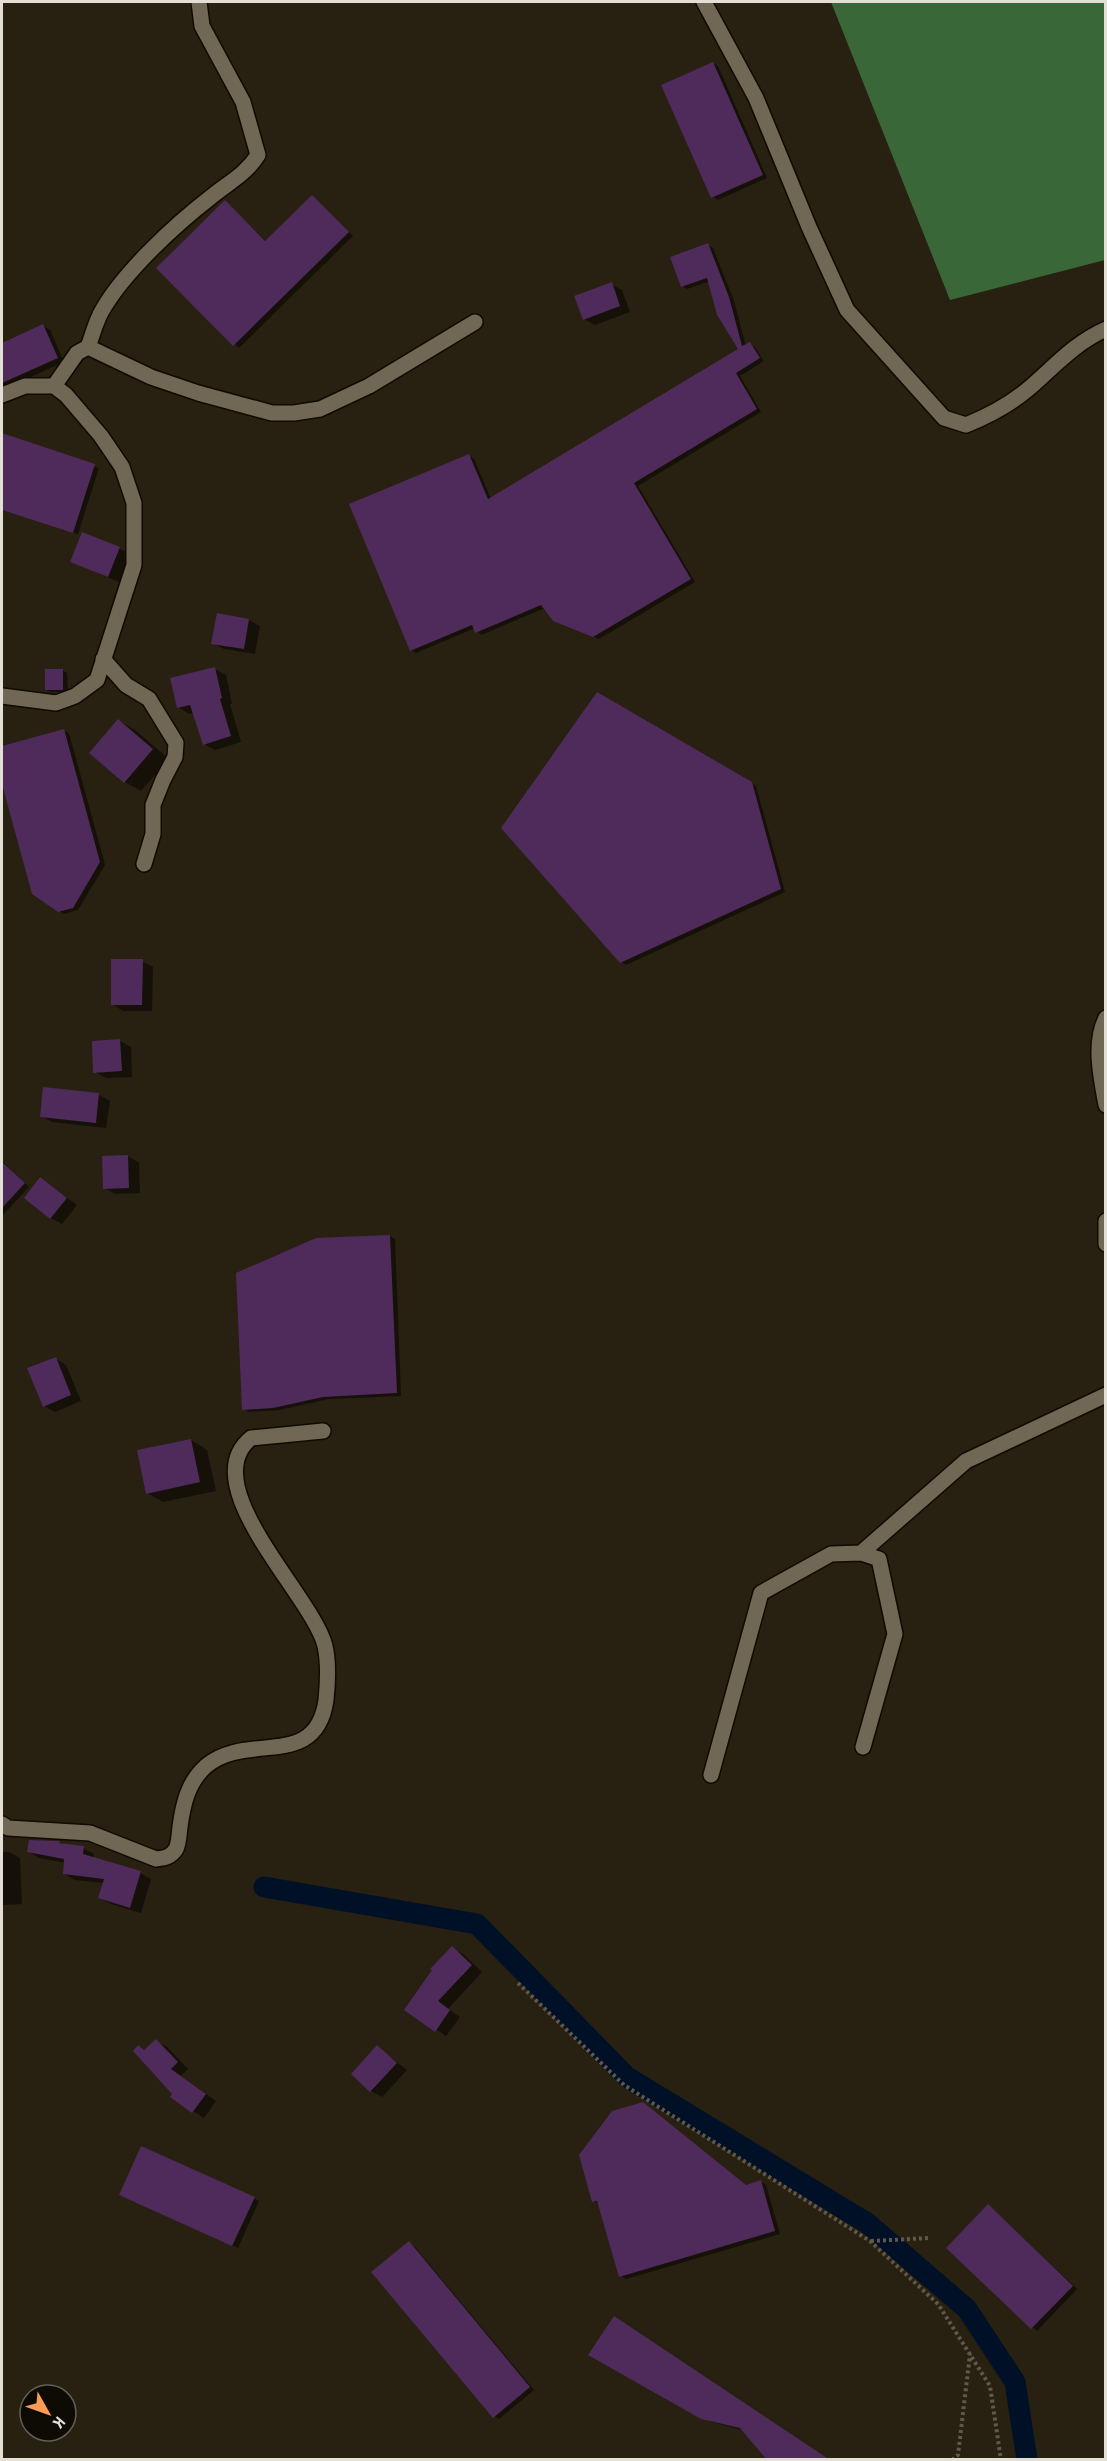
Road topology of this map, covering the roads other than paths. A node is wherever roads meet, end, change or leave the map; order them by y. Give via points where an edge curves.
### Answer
1 (199, 2) edge
2 (704, 2) edge
3 (476, 322) dead end
4 (1106, 329) edge
5 (88, 347) junction
6 (54, 386) junction
7 (2, 395) edge
8 (103, 659) junction
9 (2, 696) edge
10 (144, 864) dead end
11 (1106, 1018) edge
12 (1106, 1105) edge
13 (1106, 1221) edge
14 (1106, 1244) edge
15 (1106, 1395) edge
16 (323, 1431) dead end
17 (861, 1553) junction
18 (864, 1746) dead end
19 (711, 1774) dead end
20 (2, 1824) edge

1 - 5 street via 202,26 243,102 258,155 242,176 209,198 112,293
2 - 4 street via 756,98 847,310 944,418 966,425 991,415 1027,390 1060,358
3 - 5 street via 369,386 320,409 294,413 272,413 198,393 151,377
5 - 6 street via 77,353
6 - 7 street via 25,386
6 - 8 street via 101,436 122,466 134,503 134,565
8 - 9 street via 97,680 75,696 56,703
8 - 10 street via 126,685 148,699 176,743 175,757 153,805 153,834
11 - 12 street via 1101,1027 1100,1065
13 - 14 street
15 - 17 street via 966,1461
16 - 20 street via 251,1438 236,1456 234,1466 238,1489 255,1531 315,1622 324,1643 328,1678 324,1713 312,1734 301,1742 233,1753 206,1766 187,1792 177,1847 165,1858 156,1859 90,1833 8,1828
17 - 18 street via 879,1559 895,1634
17 - 19 street via 831,1554 761,1593

